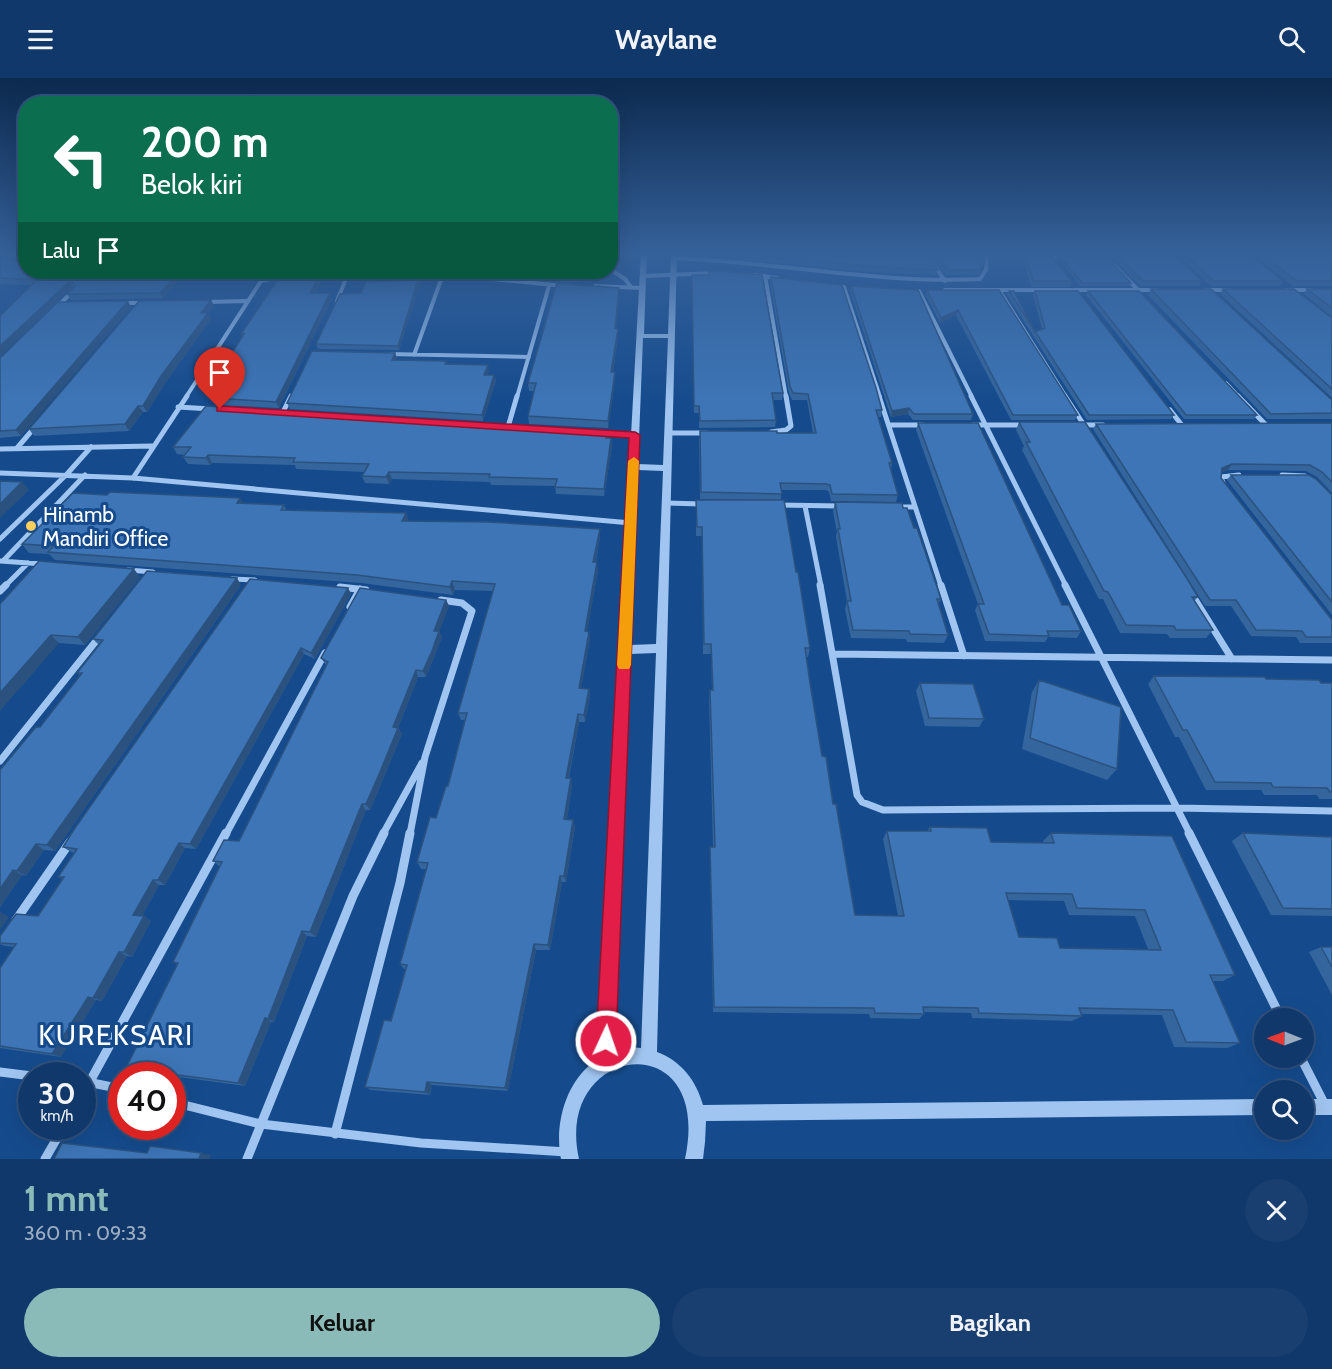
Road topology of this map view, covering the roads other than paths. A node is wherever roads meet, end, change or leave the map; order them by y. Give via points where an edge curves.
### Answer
1 (245, 302) edge
2 (336, 302) edge
3 (433, 302) edge
4 (544, 302) edge
5 (639, 302) edge
6 (672, 302) edge
7 (770, 302) edge
8 (849, 302) edge
9 (925, 302) edge
10 (1007, 302) edge
11 (118, 303) edge
12 (141, 303) junction
13 (152, 303) edge
14 (61, 304) joint
15 (72, 304) edge
16 (133, 312) edge
17 (332, 312) edge
18 (52, 313) edge
19 (640, 336) junction
20 (671, 336) junction
21 (380, 354) edge
22 (414, 355) junction
23 (529, 357) junction
24 (1225, 382) edge
25 (293, 392) edge
26 (1167, 406) edge
27 (178, 407) junction
28 (213, 409) edge
29 (271, 411) edge
30 (283, 412) junction
31 (295, 413) edge
32 (40, 421) edge
33 (1073, 424) edge
34 (1084, 424) junction
35 (1106, 424) edge
36 (1170, 424) edge
37 (1181, 424) junction
38 (1192, 424) edge
39 (1255, 424) edge
40 (1265, 424) junction
41 (1276, 424) edge
42 (889, 425) junction
43 (932, 425) edge
44 (964, 425) edge
45 (986, 425) junction
46 (1029, 425) edge
47 (496, 427) edge
48 (508, 428) junction
49 (520, 428) edge
50 (590, 432) edge
51 (768, 432) edge
52 (668, 433) junction
53 (711, 433) edge
54 (1090, 434) edge
55 (635, 435) junction
56 (152, 446) junction
57 (91, 447) junction
58 (17, 448) junction
59 (0, 449) edge
60 (634, 467) junction
61 (667, 468) junction
62 (0, 472) edge
63 (67, 474) junction
64 (85, 475) junction
65 (1252, 475) edge
66 (1275, 475) edge
67 (133, 478) junction
68 (1309, 478) edge
69 (1228, 490) edge
70 (666, 503) junction
71 (705, 504) edge
72 (772, 505) edge
73 (805, 506) junction
74 (849, 506) edge
75 (882, 507) edge
76 (915, 507) junction
77 (631, 523) junction
78 (0, 539) edge
79 (1, 561) edge
80 (28, 563) junction
81 (50, 565) edge
82 (117, 570) edge
83 (150, 572) junction
84 (161, 573) edge
85 (227, 578) edge
86 (251, 580) junction
87 (143, 581) edge
88 (262, 581) edge
89 (1185, 583) edge
90 (327, 586) edge
91 (360, 589) junction
92 (244, 590) edge
93 (371, 590) edge
94 (0, 591) edge
95 (428, 598) edge
96 (348, 610) edge
97 (107, 626) edge
98 (331, 641) edge
99 (661, 648) junction
100 (625, 650) junction
101 (834, 654) junction
102 (964, 656) junction
103 (1101, 657) junction
104 (1232, 659) junction
105 (1332, 660) edge
106 (425, 757) junction
107 (0, 761) edge
108 (1176, 808) junction
109 (1332, 810) edge
110 (75, 835) edge
111 (14, 923) edge
112 (1276, 1008) edge
113 (649, 1056) junction
114 (605, 1062) junction
115 (96, 1065) edge
116 (1307, 1068) edge
117 (0, 1072) edge
118 (18, 1074) edge
119 (186, 1105) edge
120 (1254, 1107) edge
121 (1329, 1107) edge
122 (696, 1113) junction
123 (261, 1124) junction
124 (335, 1134) junction
125 (56, 1140) edge
126 (569, 1156) edge
127 (45, 1159) edge
128 (247, 1159) edge
129 (694, 1159) edge

1 - 27 street
2 - 17 street
3 - 22 street
4 - 23 street
5 - 19 street
6 - 20 street
7 - 51 street via 791,426
8 - 42 street
9 - 45 street
10 - 34 street
11 - 12 street
12 - 13 street
12 - 16 street
14 - 15 street
14 - 18 street
19 - 20 street
19 - 55 street
20 - 52 street
21 - 22 street
22 - 23 street
23 - 48 street
24 - 40 street
25 - 30 street
26 - 37 street
27 - 28 street
27 - 56 street
29 - 30 street
30 - 31 street
32 - 58 street
33 - 34 street
34 - 35 street
34 - 54 street
36 - 37 street
37 - 38 street
39 - 40 street
40 - 41 street
42 - 43 street
42 - 76 street
44 - 45 street
45 - 46 street
45 - 103 street
47 - 48 street
48 - 49 street
50 - 55 street
52 - 53 street
52 - 61 street
55 - 60 street
56 - 57 street
56 - 67 street
57 - 58 street
57 - 63 street
58 - 59 street
60 - 61 street
60 - 77 street
61 - 70 street
62 - 63 street
63 - 64 street
63 - 78 street
64 - 67 street
64 - 79 street
65 - 69 street via 1221,477
66 - 68 street
67 - 77 street
70 - 71 street
70 - 99 street
72 - 73 street
73 - 74 street
73 - 101 street
75 - 76 street
76 - 102 street
77 - 100 street
79 - 80 street
80 - 81 street
80 - 94 street
82 - 83 street
83 - 84 street
83 - 87 street
85 - 86 street
86 - 88 street
86 - 92 street
89 - 104 street
90 - 91 street
91 - 93 street
91 - 96 street
95 - 106 street via 460,602 472,611
97 - 107 street
98 - 115 street
99 - 100 street
99 - 113 street
100 - 114 street
101 - 102 street
101 - 108 street via 857,795 870,806 883,810
102 - 103 street
103 - 104 street
103 - 108 street
104 - 105 street
106 - 123 street via 353,896
106 - 124 street via 400,883
108 - 109 street
108 - 112 street
110 - 111 street
113 - 114 street via 627,1054
113 - 122 street via 665,1063 679,1076
114 - 126 street via 590,1074 571,1109 567,1131
116 - 121 street
117 - 118 street
119 - 123 street
120 - 122 street
122 - 129 street via 699,1137
123 - 124 street
123 - 128 street
124 - 126 street
125 - 127 street

